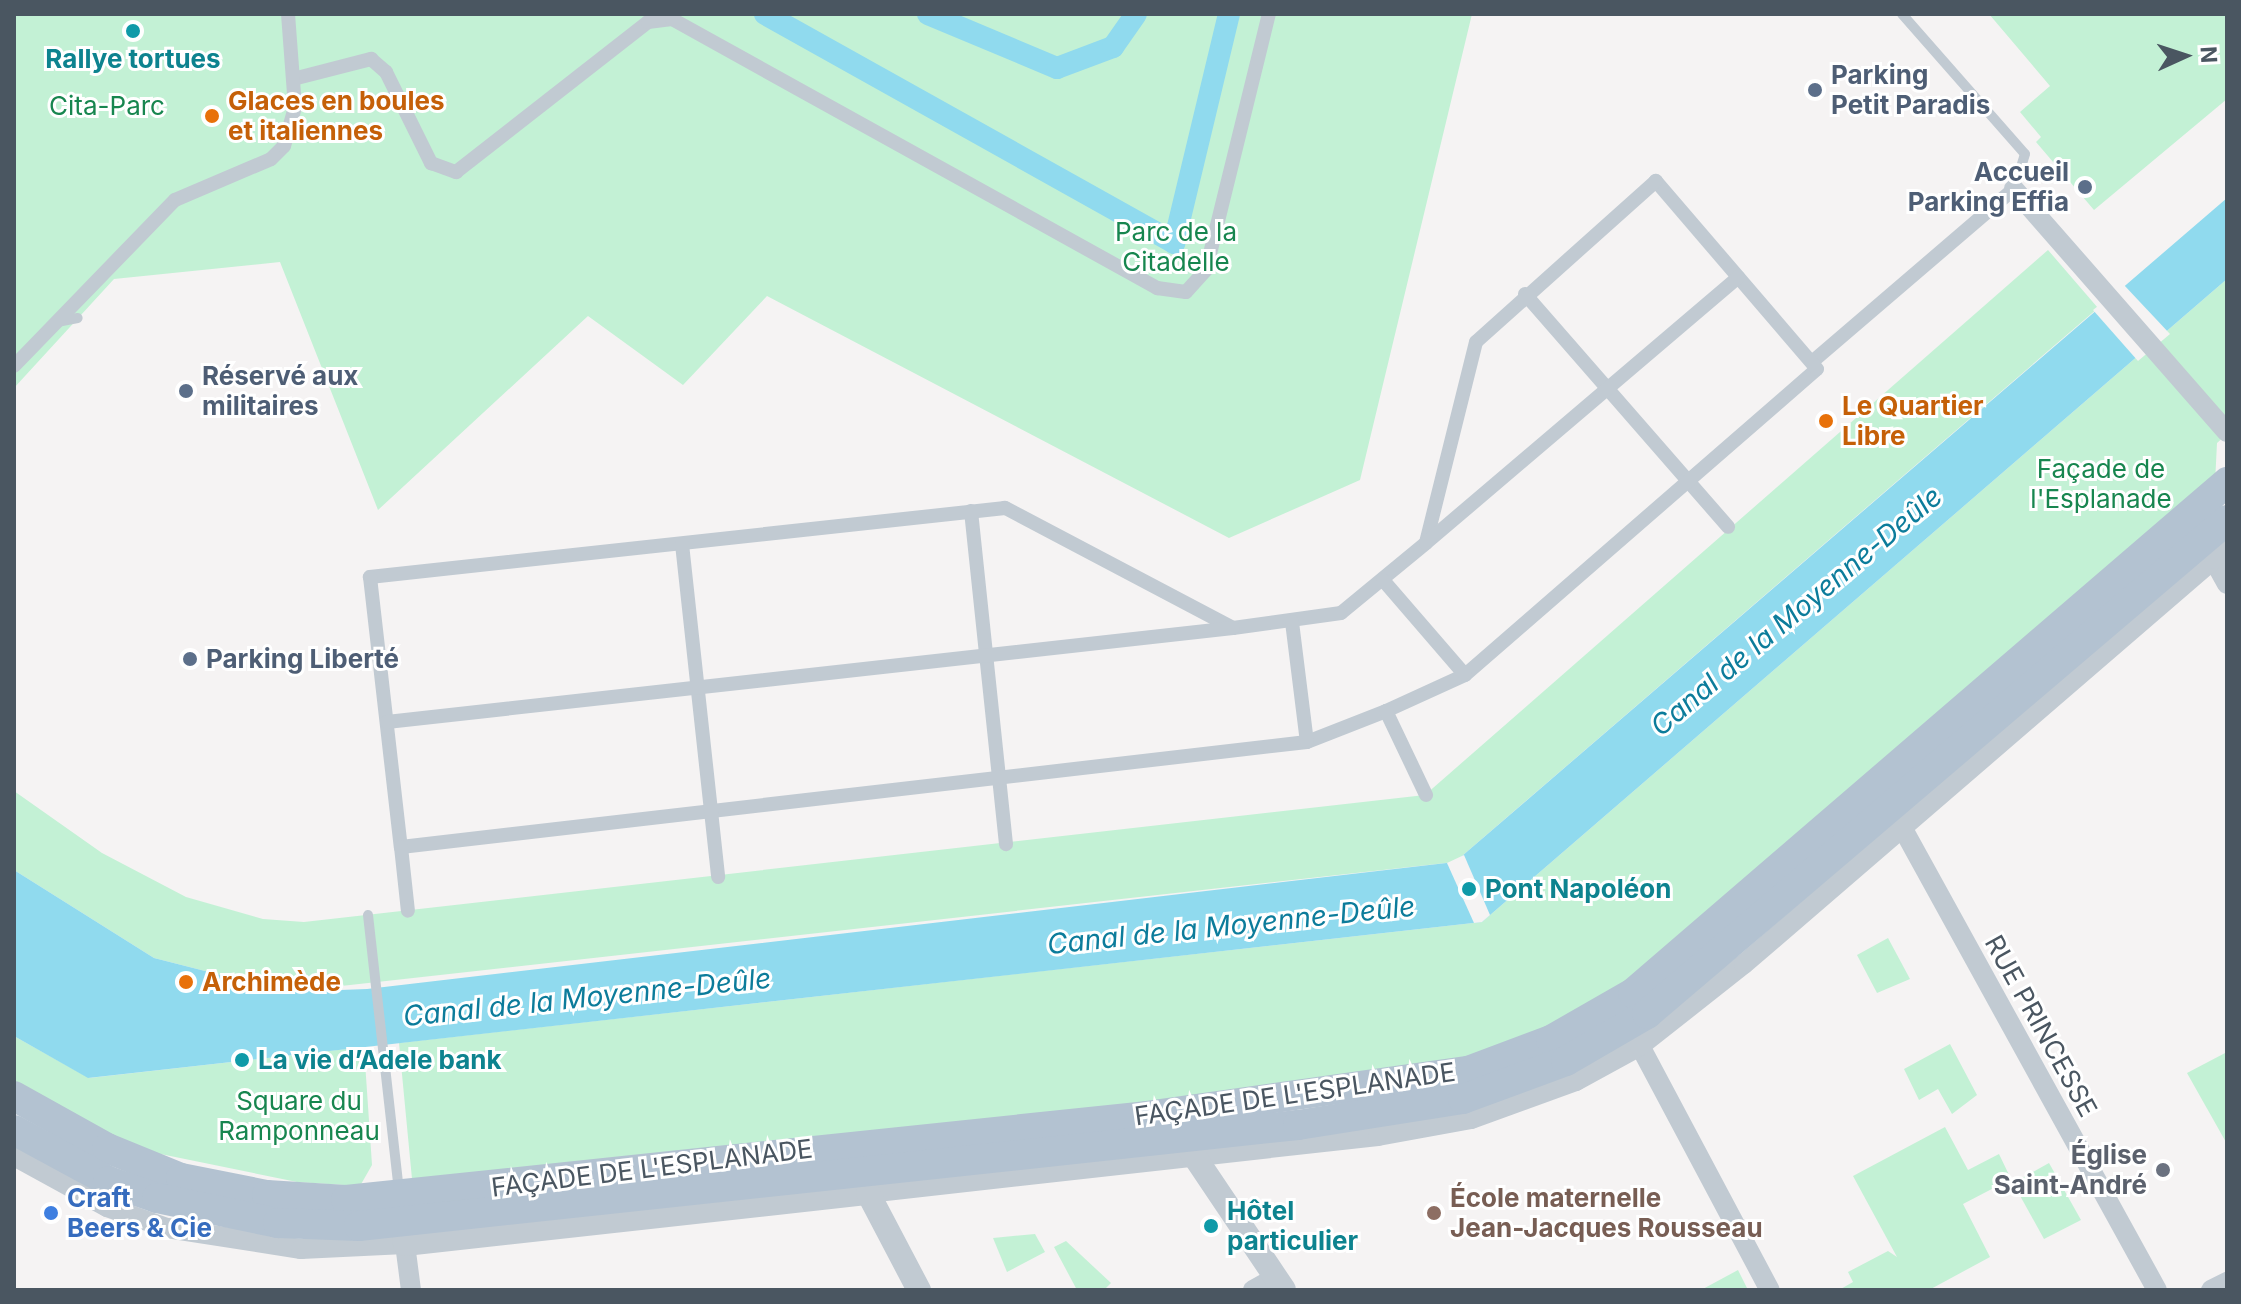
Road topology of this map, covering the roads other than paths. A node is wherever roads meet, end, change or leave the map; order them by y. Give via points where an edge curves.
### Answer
1 (288, 14) edge
2 (1269, 14) edge
3 (1902, 14) edge
4 (293, 79) junction
5 (2014, 189) junction
6 (1738, 277) junction
7 (1525, 294) junction
8 (78, 318) dead end
9 (55, 322) junction
10 (1812, 362) junction
11 (14, 366) edge
12 (1607, 389) junction
13 (2227, 432) edge
14 (1687, 481) junction
15 (2227, 482) edge
16 (971, 511) junction
17 (2227, 520) edge
18 (1728, 527) dead end
19 (2206, 539) edge
20 (1426, 543) junction
21 (682, 544) junction
22 (1383, 580) junction
23 (2227, 584) edge
24 (1292, 622) junction
25 (1233, 628) junction
26 (987, 657) junction
27 (1465, 675) junction
28 (698, 689) junction
29 (1386, 711) junction
30 (387, 722) junction
31 (1307, 742) junction
32 (1000, 779) junction
33 (1426, 795) dead end
34 (711, 813) junction
35 (1903, 829) junction
36 (1006, 844) dead end
37 (401, 847) junction
38 (718, 877) dead end
39 (408, 911) dead end
40 (368, 915) dead end
41 (1640, 1046) junction
42 (14, 1096) edge
43 (14, 1130) edge
44 (1181, 1137) junction
45 (14, 1156) edge
46 (868, 1193) junction
47 (402, 1222) junction
48 (2227, 1282) edge
49 (1280, 1284) edge
50 (411, 1290) edge
51 (919, 1290) edge
52 (1253, 1290) edge
53 (1770, 1290) edge
54 (2157, 1290) edge
55 (2211, 1290) edge

1 - 4 street
2 - 4 street via 1206,270 1186,292 1157,288 672,19 648,22 456,172 431,163 386,72 371,59
3 - 5 lane via 2025,154
4 - 9 street via 295,107 284,146 271,159 175,200
5 - 10 street
5 - 13 street
6 - 7 street via 1656,181
6 - 10 street
6 - 12 street
7 - 12 street
7 - 20 street via 1476,342
8 - 9 lane
9 - 11 street
10 - 14 street via 1817,369
12 - 14 street
12 - 20 street
14 - 18 street
14 - 27 street
15 - 19 main road, FAÇADE DE L'ESPLANADE
16 - 21 street
16 - 25 street via 1005,508
16 - 26 street
17 - 19 main road, FAÇADE DE L'ESPLANADE
19 - 23 street
19 - 35 street, FAÇADE DE L'ESPLANADE
19 - 44 main road, FAÇADE DE L'ESPLANADE via 1685,985 1610,1039 1529,1077 1443,1104
20 - 22 street
21 - 28 street
21 - 30 street via 370,577
22 - 24 street via 1341,613
22 - 27 street
24 - 25 street
24 - 31 street
25 - 26 street
26 - 28 street
26 - 32 street
27 - 29 street
28 - 30 street
28 - 34 street
29 - 31 street
29 - 33 street
30 - 37 street
31 - 32 street
32 - 34 street
32 - 36 street
34 - 37 street
34 - 38 street
35 - 41 street, FAÇADE DE L'ESPLANADE
35 - 54 street, RUE PRINCESSE
37 - 39 street
40 - 47 lane
41 - 44 street, FAÇADE DE L'ESPLANADE via 1554,1091 1471,1119
41 - 53 street
42 - 47 main road via 115,1152 198,1183
43 - 47 main road via 108,1181 179,1204 278,1223
44 - 46 street, FAÇADE DE L'ESPLANADE
44 - 47 main road, FAÇADE DE L'ESPLANADE
44 - 49 street
45 - 47 street via 107,1207 167,1228 301,1249
46 - 47 street, FAÇADE DE L'ESPLANADE
46 - 51 street
47 - 50 street
48 - 55 street
49 - 52 street

